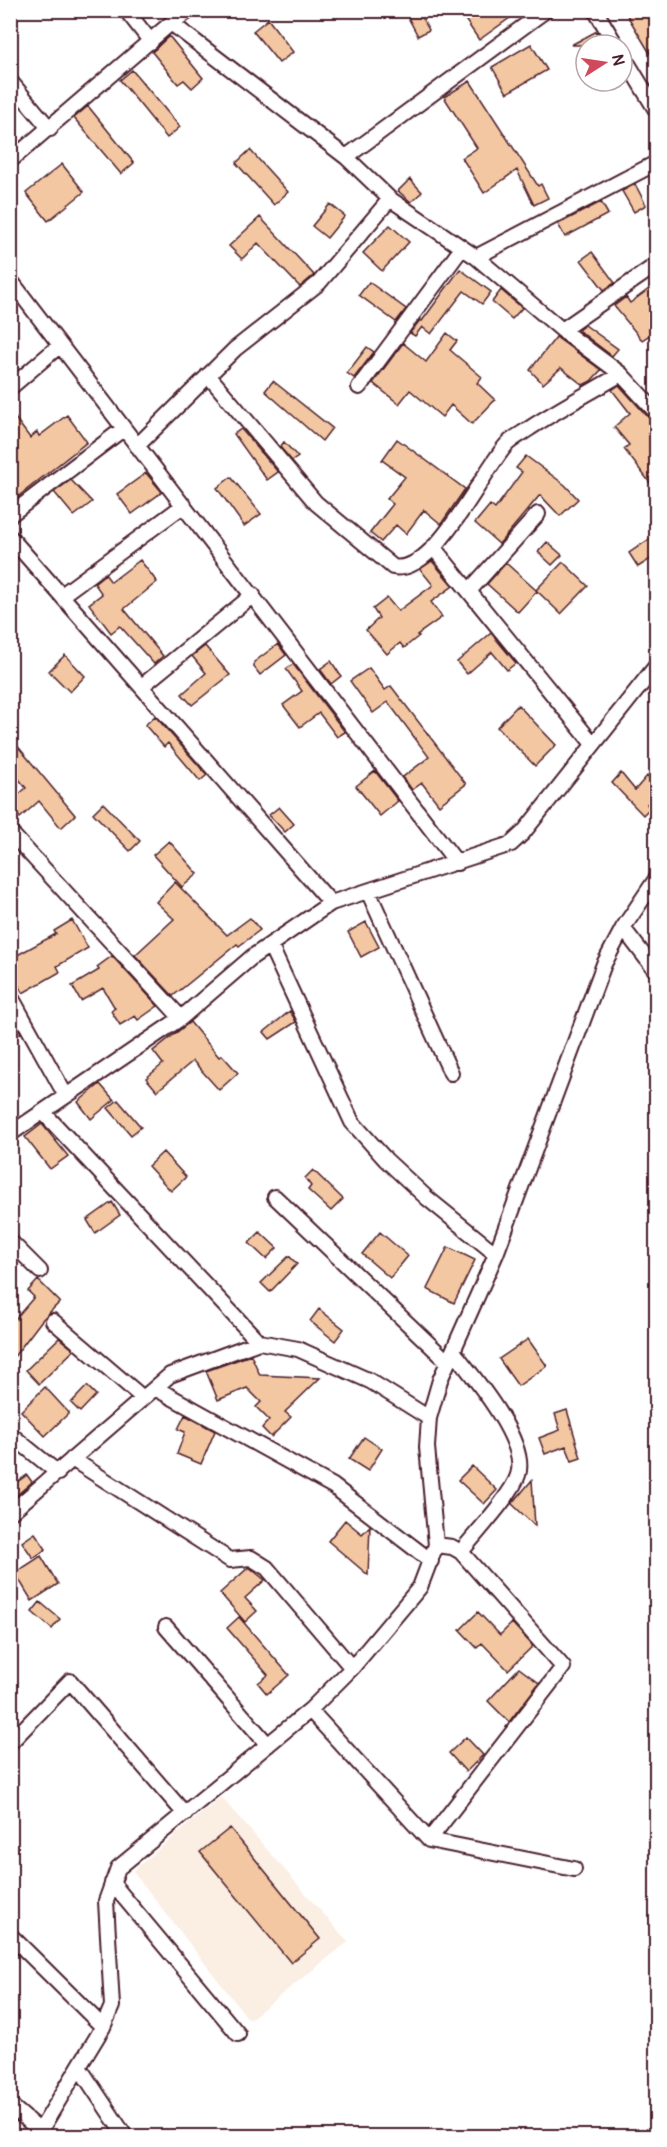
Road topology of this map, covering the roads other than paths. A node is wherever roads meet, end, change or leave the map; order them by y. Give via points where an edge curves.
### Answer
1 (126, 10) edge
2 (190, 10) edge
3 (546, 10) edge
4 (595, 10) edge
5 (171, 23) junction
6 (609, 33) edge
7 (151, 42) junction
8 (634, 73) edge
9 (10, 81) edge
10 (657, 110) edge
11 (50, 129) junction
12 (346, 157) junction
13 (10, 161) edge
14 (657, 163) edge
15 (390, 199) junction
16 (462, 248) junction
17 (476, 257) junction
18 (657, 265) edge
19 (11, 281) edge
20 (562, 330) junction
21 (59, 345) junction
22 (621, 374) junction
23 (208, 375) junction
24 (359, 387) dead end
25 (10, 388) edge
26 (657, 412) edge
27 (123, 429) junction
28 (137, 446) junction
29 (184, 505) junction
30 (538, 514) dead end
31 (10, 515) edge
32 (10, 537) edge
33 (433, 547) junction
34 (469, 591) junction
35 (62, 595) junction
36 (253, 595) junction
37 (657, 666) edge
38 (142, 686) junction
39 (593, 744) junction
40 (10, 832) edge
41 (457, 863) junction
42 (657, 879) edge
43 (368, 891) junction
44 (331, 903) junction
45 (623, 928) junction
46 (270, 945) junction
47 (657, 971) edge
48 (10, 995) edge
49 (181, 1018) junction
50 (451, 1073) dead end
51 (66, 1096) junction
52 (43, 1112) junction
53 (10, 1134) edge
54 (275, 1197) dead end
55 (10, 1241) edge
56 (496, 1254) junction
57 (40, 1271) dead end
58 (53, 1321) dead end
59 (259, 1342) junction
60 (451, 1357) junction
61 (155, 1388) junction
62 (143, 1398) junction
63 (429, 1418) junction
64 (10, 1434) edge
65 (72, 1459) junction
66 (58, 1473) junction
67 (10, 1513) edge
68 (436, 1545) junction
69 (460, 1552) junction
70 (431, 1561) junction
71 (166, 1627) dead end
72 (352, 1668) junction
73 (310, 1710) junction
74 (10, 1743) edge
75 (268, 1745) junction
76 (185, 1814) junction
77 (429, 1839) junction
78 (574, 1869) dead end
79 (112, 1884) junction
80 (10, 1935) edge
81 (104, 2027) junction
82 (238, 2034) dead end
83 (80, 2067) junction
84 (10, 2105) edge
85 (39, 2134) edge
86 (125, 2136) edge

1 - 7 street
2 - 5 street
3 - 12 street
4 - 6 street
5 - 7 street
5 - 12 street
7 - 11 street
8 - 10 street
9 - 11 street
11 - 13 street
12 - 15 street
14 - 17 street
15 - 16 street
15 - 23 street via 319,283
16 - 17 street
16 - 24 street
17 - 20 street
18 - 20 street
19 - 21 street
20 - 22 street
21 - 25 street
21 - 27 street
22 - 26 street
22 - 33 street via 508,443
23 - 28 street
23 - 33 street via 316,503 393,567 408,567
27 - 28 street
27 - 31 street
28 - 29 street
29 - 35 street
29 - 36 street
30 - 34 street
32 - 35 street
33 - 34 street
34 - 39 street
35 - 38 street
36 - 38 street
36 - 41 street
37 - 39 street
38 - 44 street
39 - 41 street via 511,844
40 - 49 street
41 - 43 street
42 - 45 street
43 - 44 street
43 - 50 street
44 - 46 street
45 - 47 street
45 - 56 street via 604,964
46 - 49 street
46 - 56 street via 352,1122 386,1160
48 - 51 street
49 - 51 street
51 - 52 street
52 - 53 street
52 - 59 street
54 - 60 street
55 - 57 street
56 - 60 street
58 - 62 street
59 - 61 street via 170,1375
59 - 63 street via 298,1349 370,1381
60 - 63 street
60 - 69 street via 496,1406 515,1446 519,1465 508,1491
61 - 62 street
61 - 70 street via 333,1486
62 - 65 street
63 - 68 street via 427,1447
64 - 66 street
65 - 66 street
65 - 72 street via 230,1560 251,1558 267,1568
66 - 67 street
68 - 69 street via 452,1546
68 - 70 street
69 - 77 street via 563,1667
70 - 72 street via 420,1587
71 - 75 street
72 - 73 street
73 - 75 street
73 - 77 street
74 - 76 street via 70,1681
75 - 76 street
76 - 79 street via 118,1868
77 - 78 street
79 - 81 street via 106,1901 112,2006
79 - 82 street
80 - 81 street
81 - 83 street
83 - 85 street
83 - 86 street
84 - 85 street

